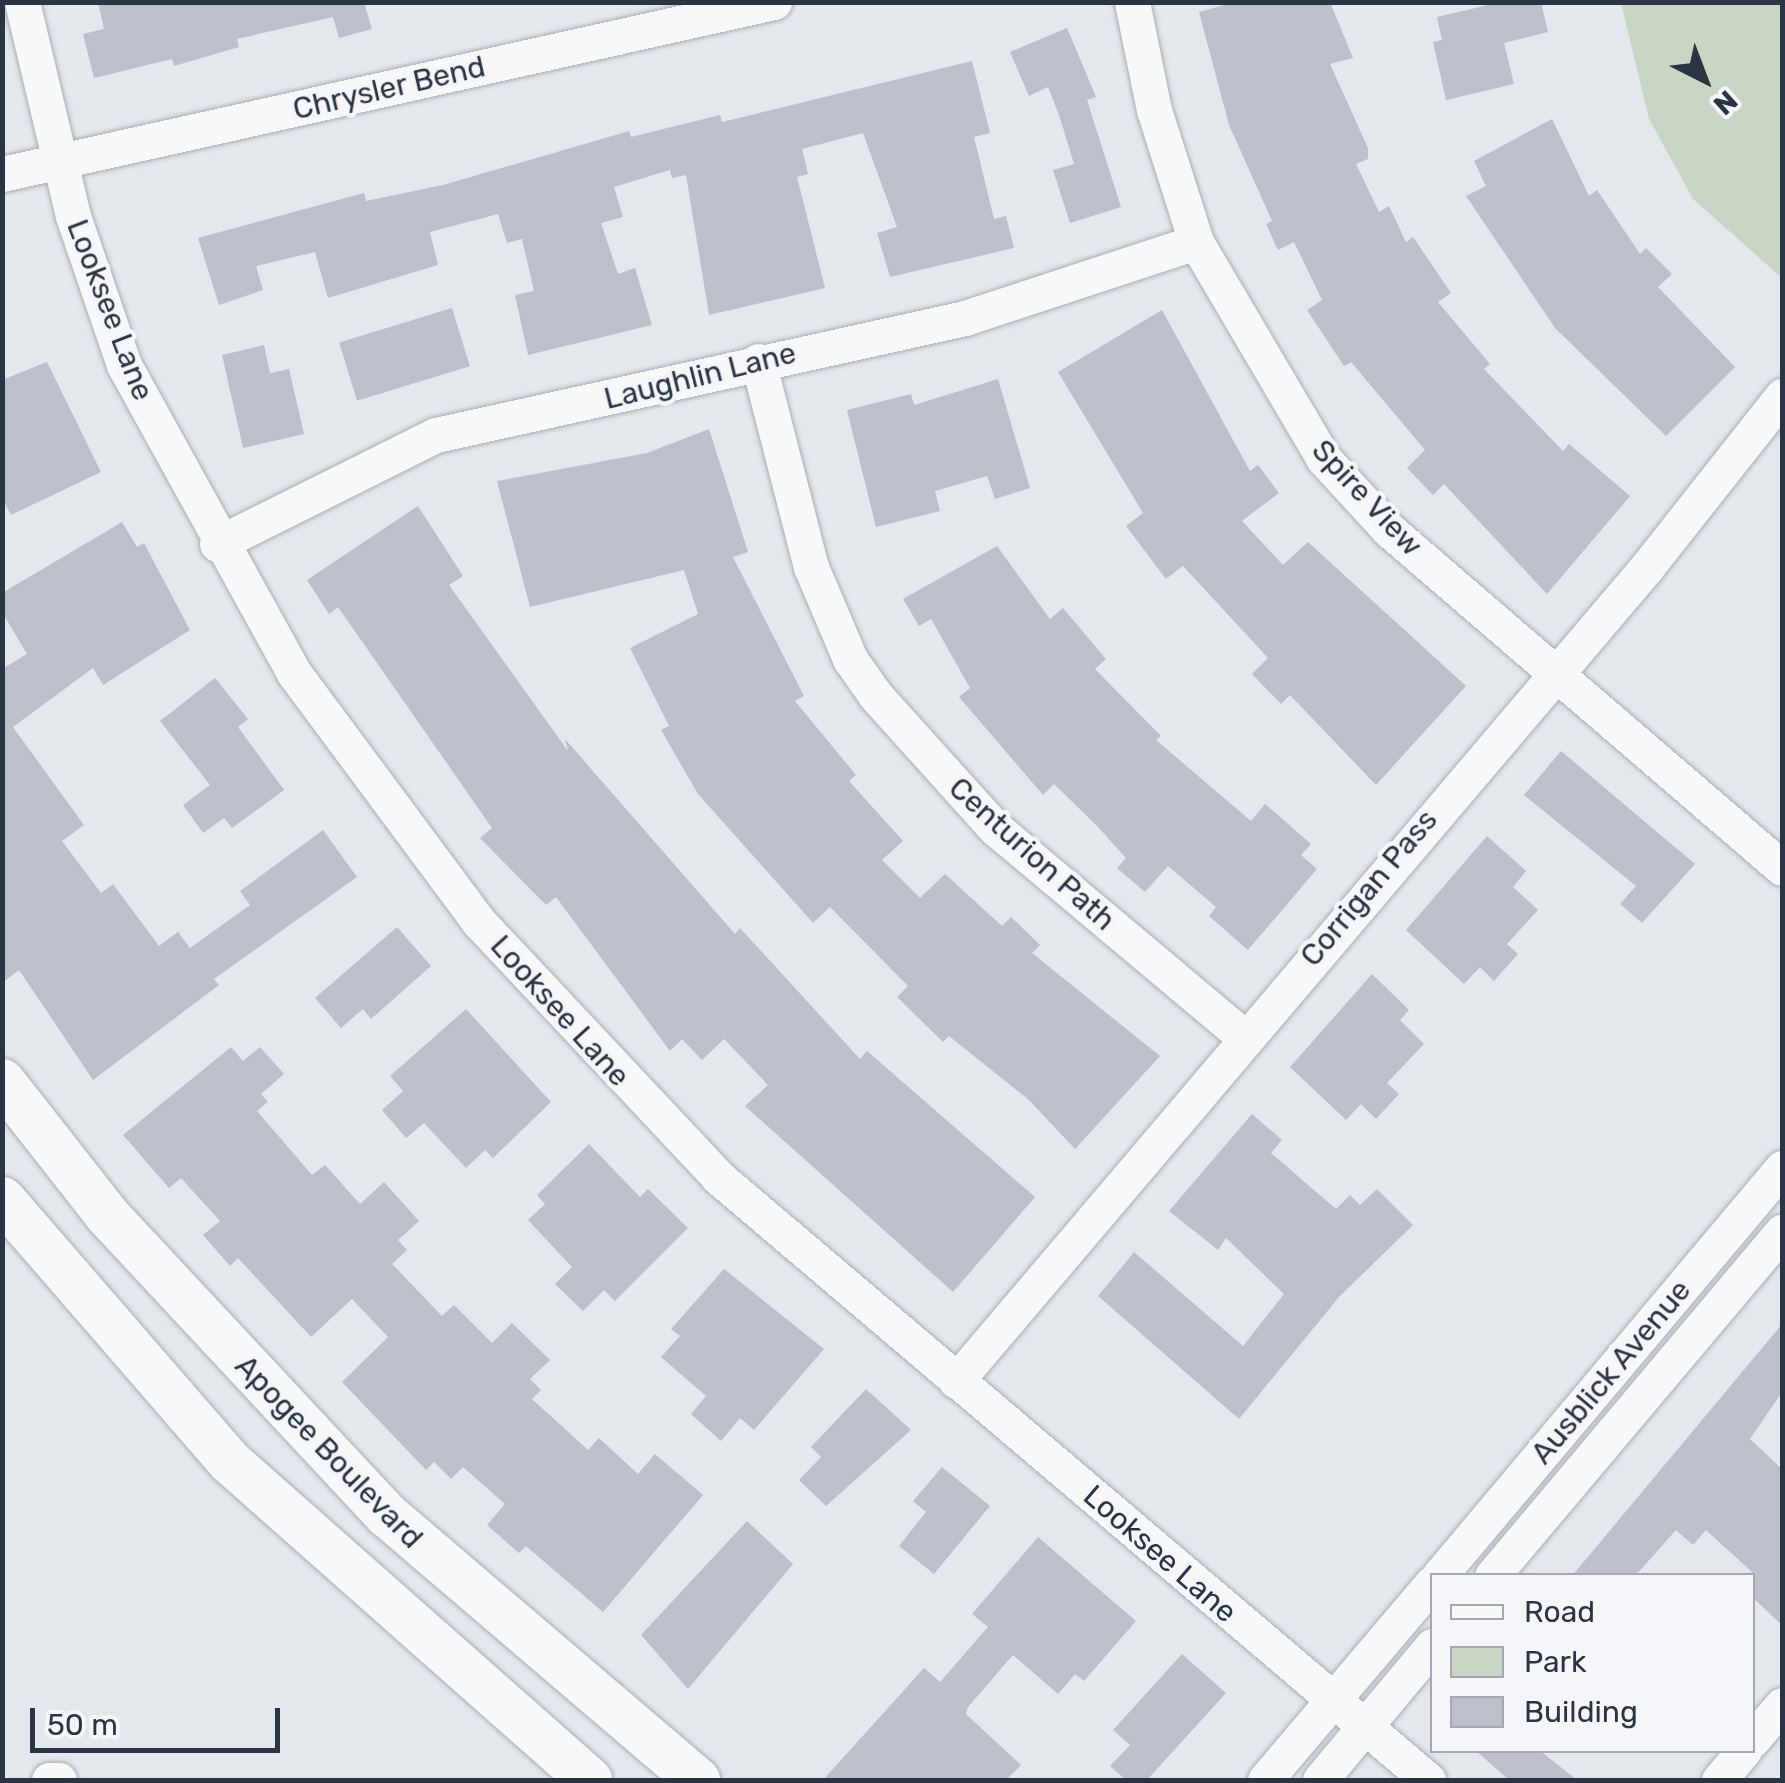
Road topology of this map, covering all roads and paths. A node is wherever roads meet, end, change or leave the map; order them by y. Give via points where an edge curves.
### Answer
1 (22, 2) edge
2 (774, 2) edge
3 (1132, 2) edge
4 (59, 162) junction
5 (2, 174) edge
6 (1196, 242) junction
7 (758, 361) junction
8 (1782, 396) edge
9 (217, 544) junction
10 (1552, 673) junction
11 (1782, 868) edge
12 (1244, 1037) junction
13 (2, 1081) edge
14 (1782, 1168) edge
15 (7, 1215) edge
16 (1782, 1232) edge
17 (956, 1382) junction
18 (1441, 1573) edge
19 (1495, 1573) edge
20 (1430, 1585) edge
21 (1430, 1648) edge
22 (1331, 1700) junction
23 (1782, 1705) edge
24 (1364, 1728) junction
25 (1755, 1736) edge
26 (1741, 1753) edge
27 (589, 1780) edge
28 (697, 1780) edge
29 (1265, 1780) edge
30 (1320, 1780) edge
31 (1428, 1780) edge
32 (1718, 1780) edge

1 - 4 street, Looksee Lane
2 - 4 street, Chrysler Bend
3 - 6 street, Spire View via 1162,142
4 - 5 street, Chrysler Bend
4 - 9 street, Looksee Lane via 124,365
6 - 7 street, Laughlin Lane via 1052,296
6 - 10 street, Spire View via 1324,458 1389,530
7 - 9 street, Laughlin Lane via 436,435
7 - 12 street, Centurion Path via 811,566 850,659 876,696 995,828
8 - 10 street, Corrigan Pass
9 - 17 street, Looksee Lane via 379,794 578,1035 718,1178
10 - 11 street, Spire View
10 - 12 street, Corrigan Pass
12 - 17 street, Corrigan Pass
13 - 28 street, Apogee Boulevard via 107,1216 386,1516
14 - 18 street, Ausblick Avenue
15 - 27 street via 229,1461
16 - 19 street, Ausblick Avenue
17 - 22 street, Looksee Lane
20 - 22 street
21 - 24 street
22 - 24 street, Looksee Lane
22 - 29 street
23 - 25 street
24 - 30 street
24 - 31 street, Looksee Lane
26 - 32 street

